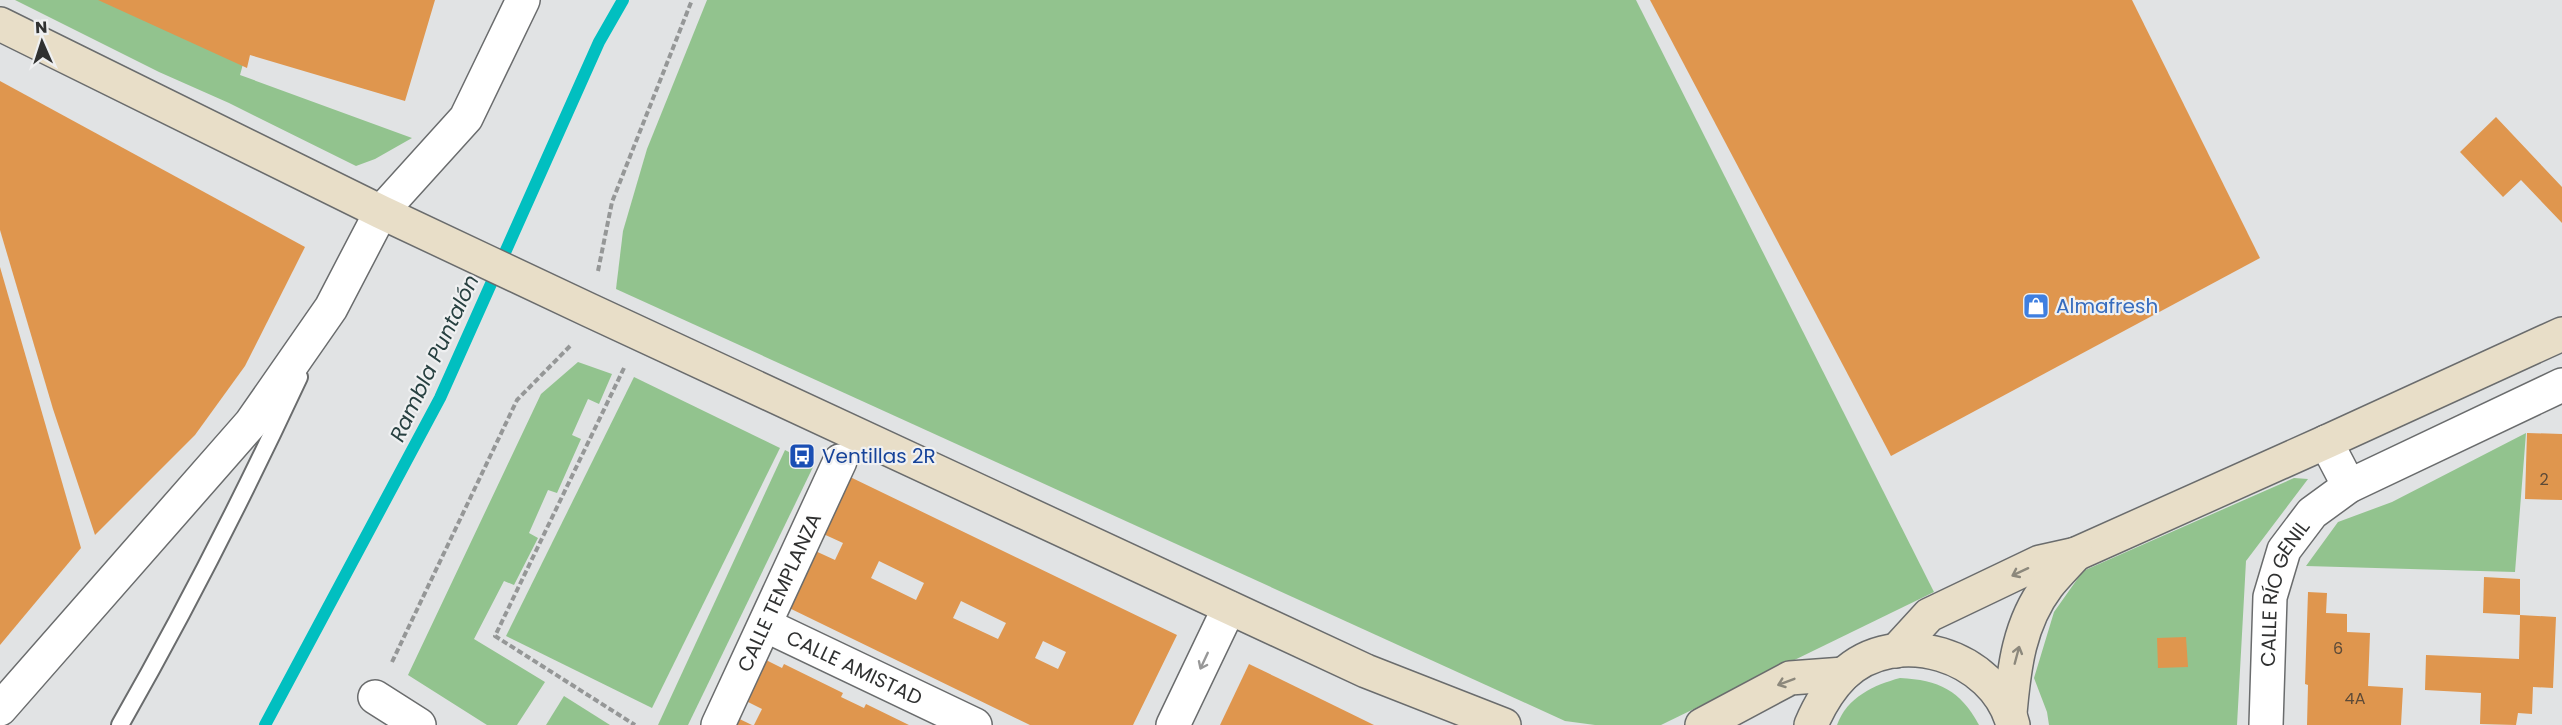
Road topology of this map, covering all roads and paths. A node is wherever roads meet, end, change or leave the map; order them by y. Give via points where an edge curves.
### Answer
1 (523, 0) edge
2 (692, 0) edge
3 (0, 24) edge
4 (394, 218) junction
5 (583, 306) junction
6 (331, 308) junction
7 (2562, 333) edge
8 (2562, 385) edge
9 (2326, 442) junction
10 (840, 461) dead end
11 (2349, 486) junction
12 (2076, 554) junction
13 (1229, 608) junction
14 (765, 625) junction
15 (1896, 651) junction
16 (1844, 674) junction
17 (375, 697) joint
18 (0, 709) edge
19 (2011, 719) edge
20 (120, 725) edge
21 (419, 725) edge
22 (718, 725) edge
23 (975, 725) edge
24 (1173, 725) edge
25 (1504, 725) edge
26 (1702, 725) edge
27 (1811, 725) edge
28 (2266, 725) edge

1 - 4 street via 466,118
2 - 5 path via 612,202
3 - 4 street
4 - 5 street
4 - 6 street
5 - 13 street
5 - 17 path via 575,340 517,400
6 - 18 street via 251,423
6 - 20 lane via 165,647
7 - 9 street
8 - 11 street, CALLE RÍO GENIL
9 - 11 street
9 - 12 street
10 - 14 street, CALLE TEMPLANZA
11 - 28 street, CALLE RÍO GENIL via 2312,513 2284,550 2270,597
12 -> 15 street via 2040,562 1929,615
19 -> 12 street via 2014,666 2025,627 2047,587
13 -> 24 street
13 - 25 street via 1366,671
14 - 22 street, CALLE TEMPLANZA
14 - 23 street, CALLE AMISTAD
15 - 16 street via 1868,659
15 - 19 street via 1931,651 1964,662 1991,684
16 -> 26 street via 1790,678
16 - 27 street via 1822,700
17 - 21 street

